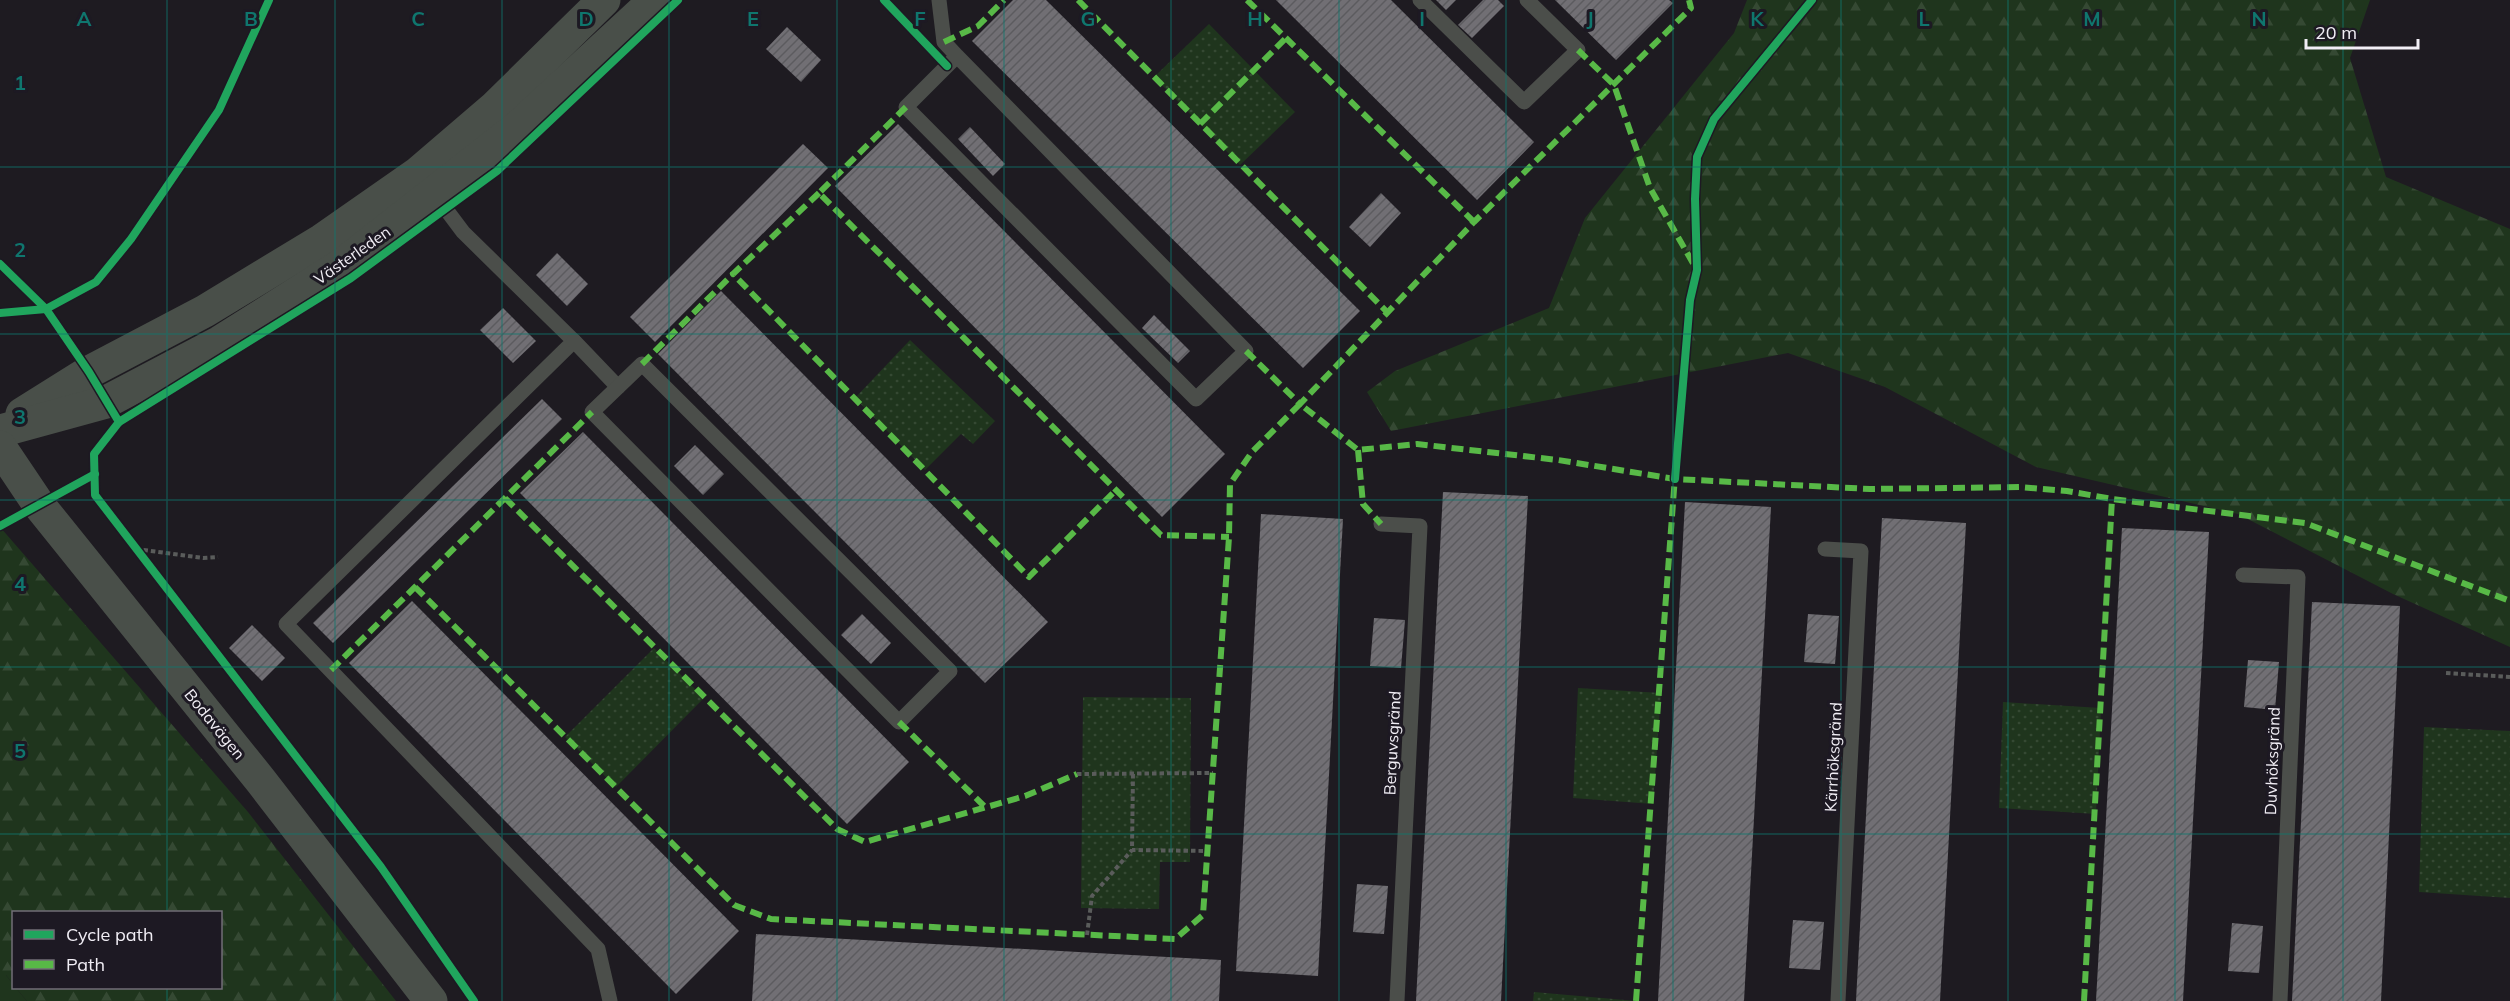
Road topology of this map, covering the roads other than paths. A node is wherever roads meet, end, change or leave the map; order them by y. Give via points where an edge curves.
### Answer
1 (604, 0) edge
2 (655, 0) edge
3 (939, 0) edge
4 (1420, 0) edge
5 (1527, 0) edge
6 (957, 56) junction
7 (426, 183) junction
8 (574, 341) junction
9 (618, 387) junction
10 (0, 429) edge
11 (0, 447) edge
12 (1381, 524) dead end
13 (1825, 549) dead end
14 (2243, 575) dead end
15 (431, 1001) edge
16 (610, 1001) edge
17 (1397, 1001) edge
18 (1838, 1001) edge
19 (2280, 1001) edge

1 - 7 street, Västerleden via 495,107
2 - 7 street, Västerleden via 518,127
3 - 6 lane via 944,42
4 - 5 lane via 1524,102 1578,50
6 - 6 lane via 906,107 1196,399 1246,351
7 - 8 lane via 463,232
7 - 10 street, Västerleden via 224,300 89,372
8 - 9 lane
8 - 16 lane via 286,624 598,949
9 - 9 lane via 592,412 899,722 950,671 642,364
11 - 15 street, Bodavägen via 39,505 261,781
12 - 17 lane, Berguvsgränd via 1420,526
13 - 18 lane, Kärrhöksgränd via 1861,551
14 - 19 lane, Duvhöksgränd via 2298,577

